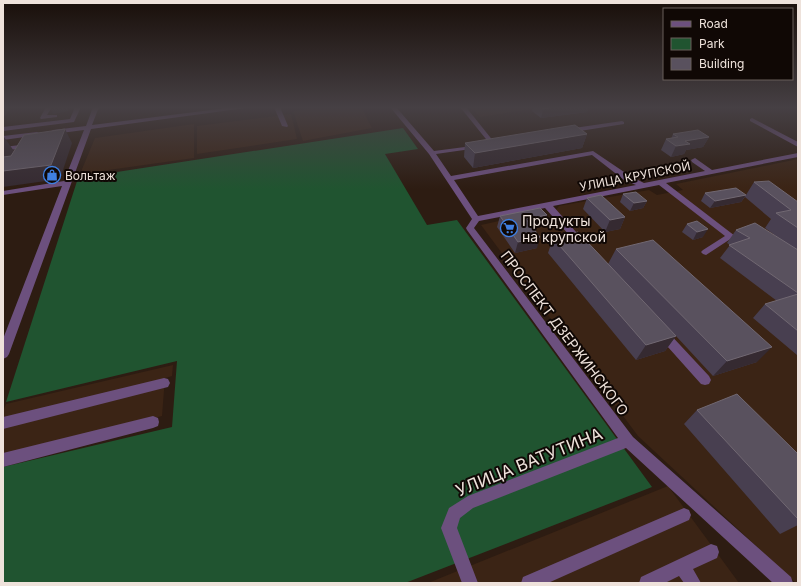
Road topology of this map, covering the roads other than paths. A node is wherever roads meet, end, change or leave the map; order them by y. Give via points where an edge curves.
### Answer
1 (85, 134) edge
2 (416, 134) edge
3 (485, 134) edge
4 (778, 134) edge
5 (3, 138) edge
6 (36, 141) junction
7 (500, 142) edge
8 (492, 143) junction
9 (798, 145) edge
10 (3, 149) edge
11 (432, 153) junction
12 (798, 155) edge
13 (23, 156) edge
14 (695, 160) dead end
15 (712, 173) junction
16 (450, 178) junction
17 (67, 183) junction
18 (661, 183) junction
19 (644, 186) junction
20 (3, 193) edge
21 (548, 206) junction
22 (476, 219) junction
23 (588, 251) edge
24 (706, 252) dead end
25 (657, 327) edge
26 (3, 354) edge
27 (705, 380) dead end
28 (164, 383) dead end
29 (153, 422) dead end
30 (3, 423) edge
31 (628, 441) junction
32 (3, 460) edge
33 (684, 515) dead end
34 (711, 552) dead end
35 (682, 566) junction
36 (467, 576) edge
37 (529, 583) edge
38 (647, 583) edge
39 (693, 583) edge
40 (785, 583) edge

1 - 17 street
2 - 11 street
3 - 8 street
4 - 9 street
5 - 6 street
6 - 10 street
6 - 13 street
7 - 8 street
8 - 11 street
11 - 16 street
12 - 15 street, УЛИЦА КРУПСКОЙ
14 - 15 street
15 - 18 street, УЛИЦА КРУПСКОЙ
16 - 19 street via 593,153 627,178
16 - 22 street
17 - 20 street
17 - 26 street
18 - 19 street, УЛИЦА КРУПСКОЙ
18 - 24 street via 731,236
19 - 21 street, УЛИЦА КРУПСКОЙ
21 - 22 street, УЛИЦА КРУПСКОЙ
21 - 23 street
22 - 31 street, ПРОСПЕКТ ДЗЕРЖИНСКОГО via 470,228
25 - 27 street
28 - 30 street
29 - 32 street
31 - 36 street, УЛИЦА ВАТУТИНА via 468,503 454,513 449,528
31 - 40 street
33 - 37 street
34 - 35 street
35 - 38 street
35 - 39 street

